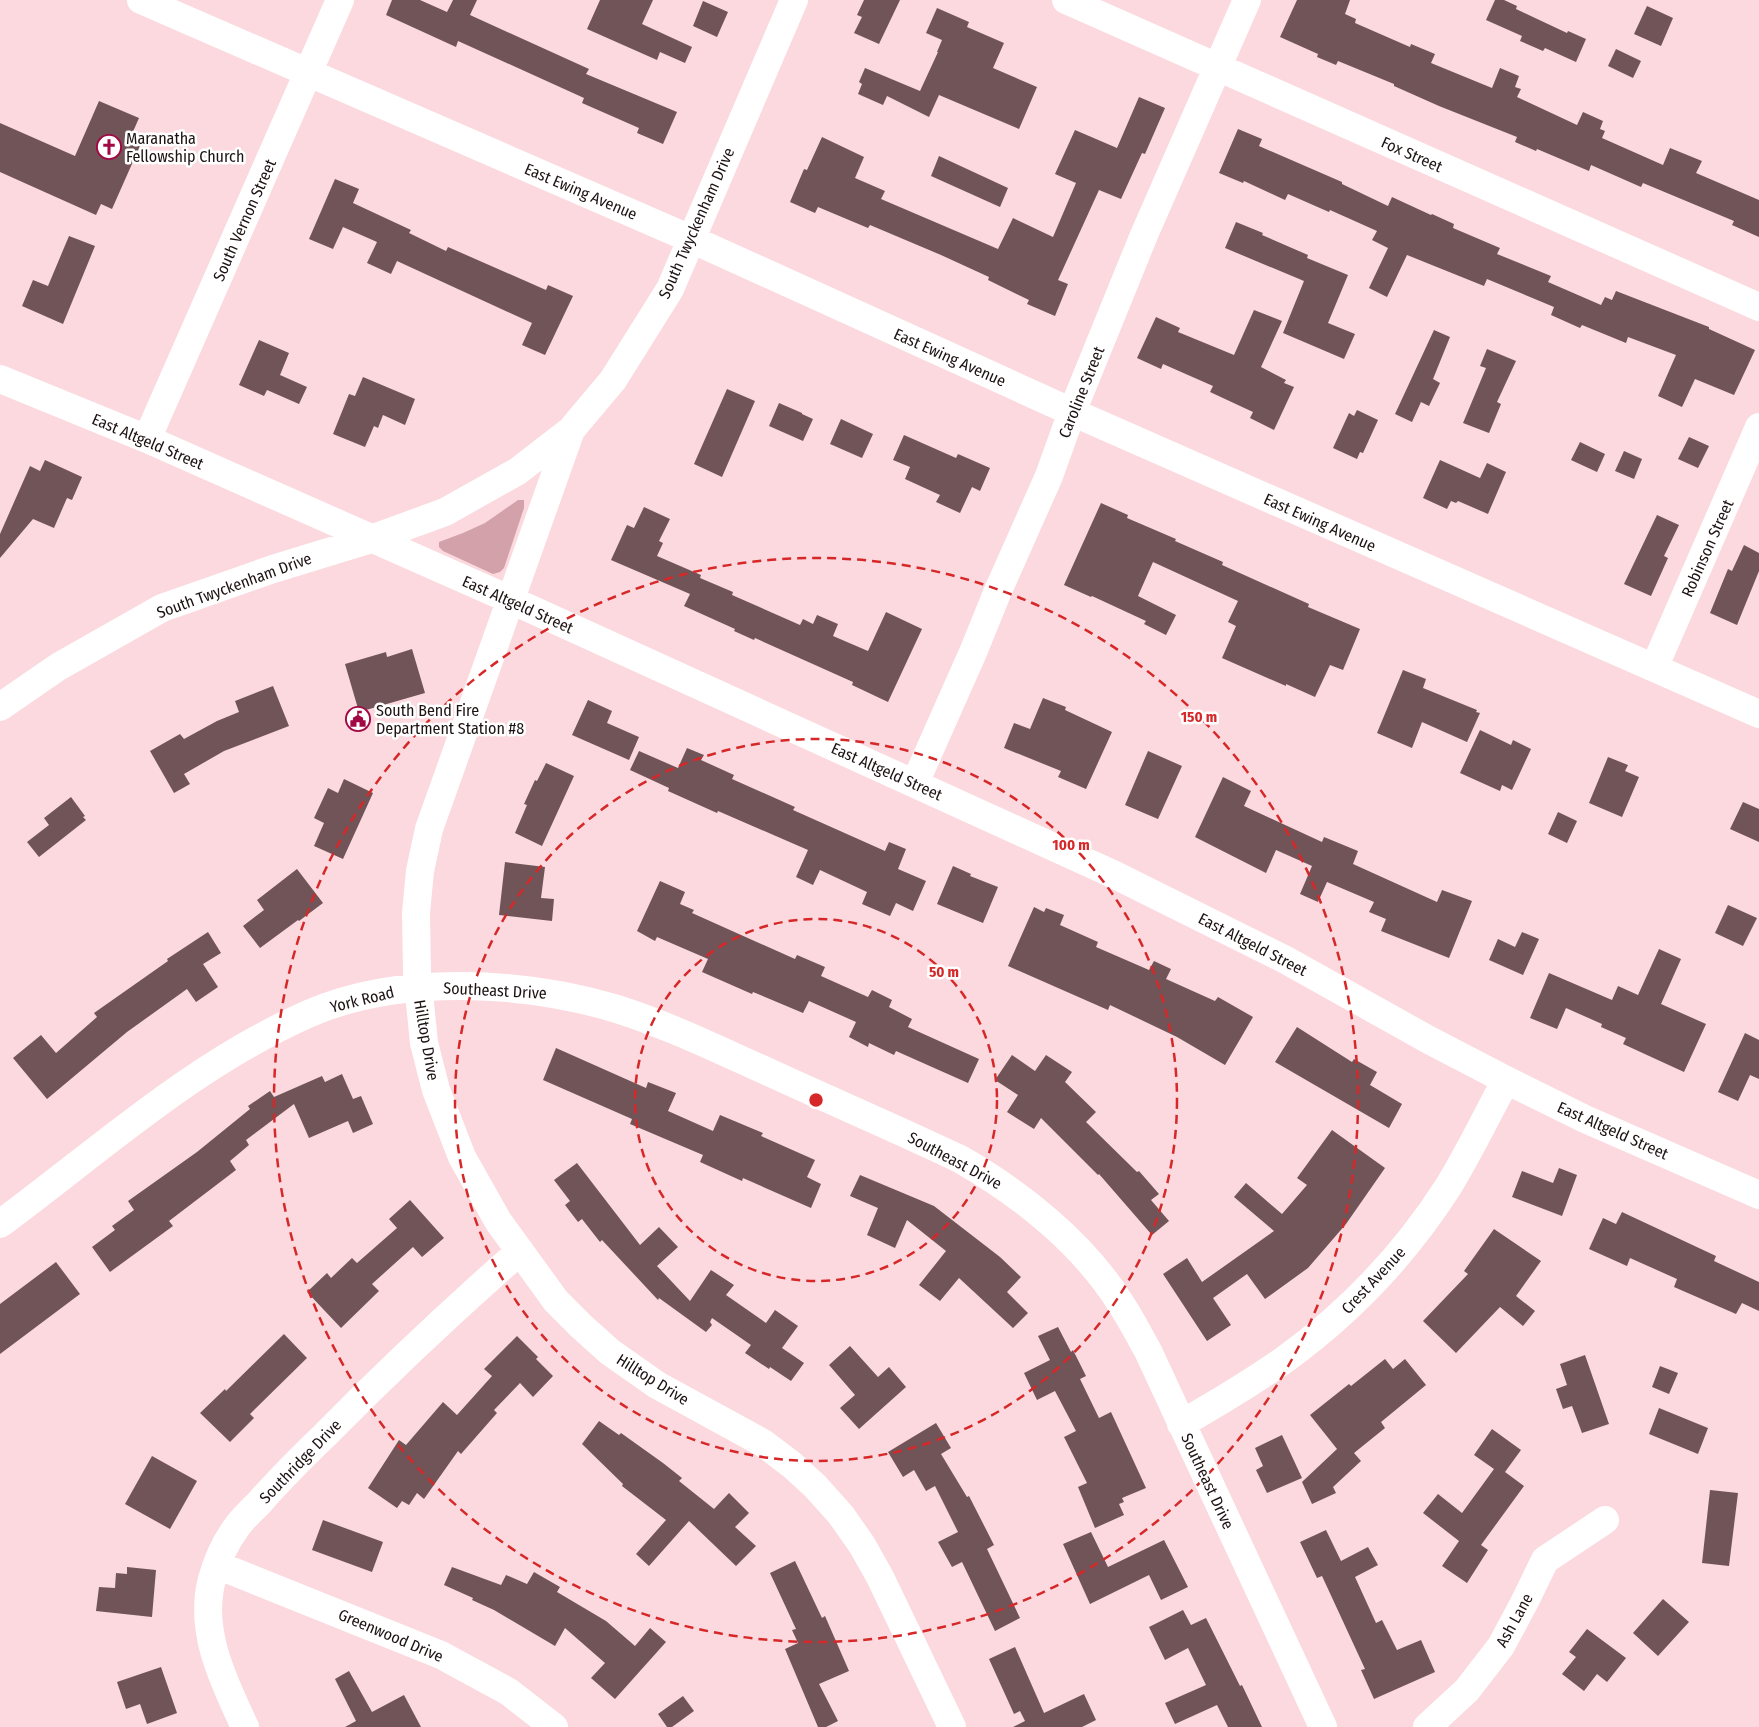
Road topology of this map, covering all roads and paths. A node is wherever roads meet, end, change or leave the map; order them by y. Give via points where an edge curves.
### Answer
1 (142, 0) edge
2 (340, 0) edge
3 (794, 0) edge
4 (1066, 0) edge
5 (1247, 0) edge
6 (1217, 68) junction
7 (308, 73) junction
8 (691, 239) junction
9 (1759, 307) edge
10 (0, 379) edge
11 (1072, 412) junction
12 (1759, 427) edge
13 (571, 430) junction
14 (147, 439) junction
15 (371, 539) junction
16 (511, 600) junction
17 (1654, 668) junction
18 (0, 707) edge
19 (1759, 714) edge
20 (915, 782) junction
21 (418, 987) junction
22 (1506, 1080) junction
23 (1759, 1195) edge
24 (0, 1224) edge
25 (520, 1251) junction
26 (1181, 1424) junction
27 (1605, 1520) dead end
28 (217, 1565) junction
29 (245, 1727) edge
30 (554, 1727) edge
31 (952, 1727) edge
32 (1323, 1727) edge
33 (1426, 1727) edge

1 - 7 street, East Ewing Avenue
2 - 7 street, South Vernon Street
3 - 8 street, South Twyckenham Drive
4 - 6 street, Fox Street
5 - 6 street, Caroline Street
6 - 9 street, Fox Street
6 - 11 street, Caroline Street
7 - 8 street, East Ewing Avenue
7 - 14 street, South Vernon Street
8 - 11 street, East Ewing Avenue
8 - 13 street, South Twyckenham Drive via 670,290 642,335 613,380
10 - 14 street, East Altgeld Street
11 - 17 street, East Ewing Avenue
11 - 20 street, Caroline Street via 1049,476
12 - 17 street, Robinson Street
13 - 15 street, South Twyckenham Drive via 518,471 445,512
13 - 16 street, South Twyckenham Drive
14 - 15 street, East Altgeld Street
15 - 16 street, East Altgeld Street
15 - 18 street, South Twyckenham Drive via 273,568 162,608 58,667
16 - 20 street, East Altgeld Street
16 - 21 street via 429,829 416,913
17 - 19 street, East Ewing Avenue
20 - 22 street, East Altgeld Street via 1115,875 1284,959
21 - 24 street, York Road via 370,994 311,1012 226,1057 182,1086
21 - 25 street, Hilltop Drive via 424,1043 436,1090 462,1157 498,1221
21 - 26 street, Southeast Drive via 524,990 555,994 618,1010 658,1024 960,1159 1030,1205 1096,1271 1121,1303 1148,1351
22 - 23 street, East Altgeld Street via 1584,1119
22 - 26 street, Crest Avenue via 1448,1186 1398,1255 1367,1289 1342,1314 1284,1359
25 - 28 street, Southridge Drive via 380,1378 278,1482 236,1528
25 - 31 street, Hilltop Drive via 556,1301 610,1352 657,1385 763,1443 815,1486 841,1515 876,1569
26 - 32 street, Southeast Drive
27 - 33 street, Ash Lane via 1545,1560 1501,1646 1467,1690
28 - 29 street, Southridge Drive via 212,1580 209,1626 216,1660
28 - 30 street, Greenwood Drive via 441,1655 503,1688

